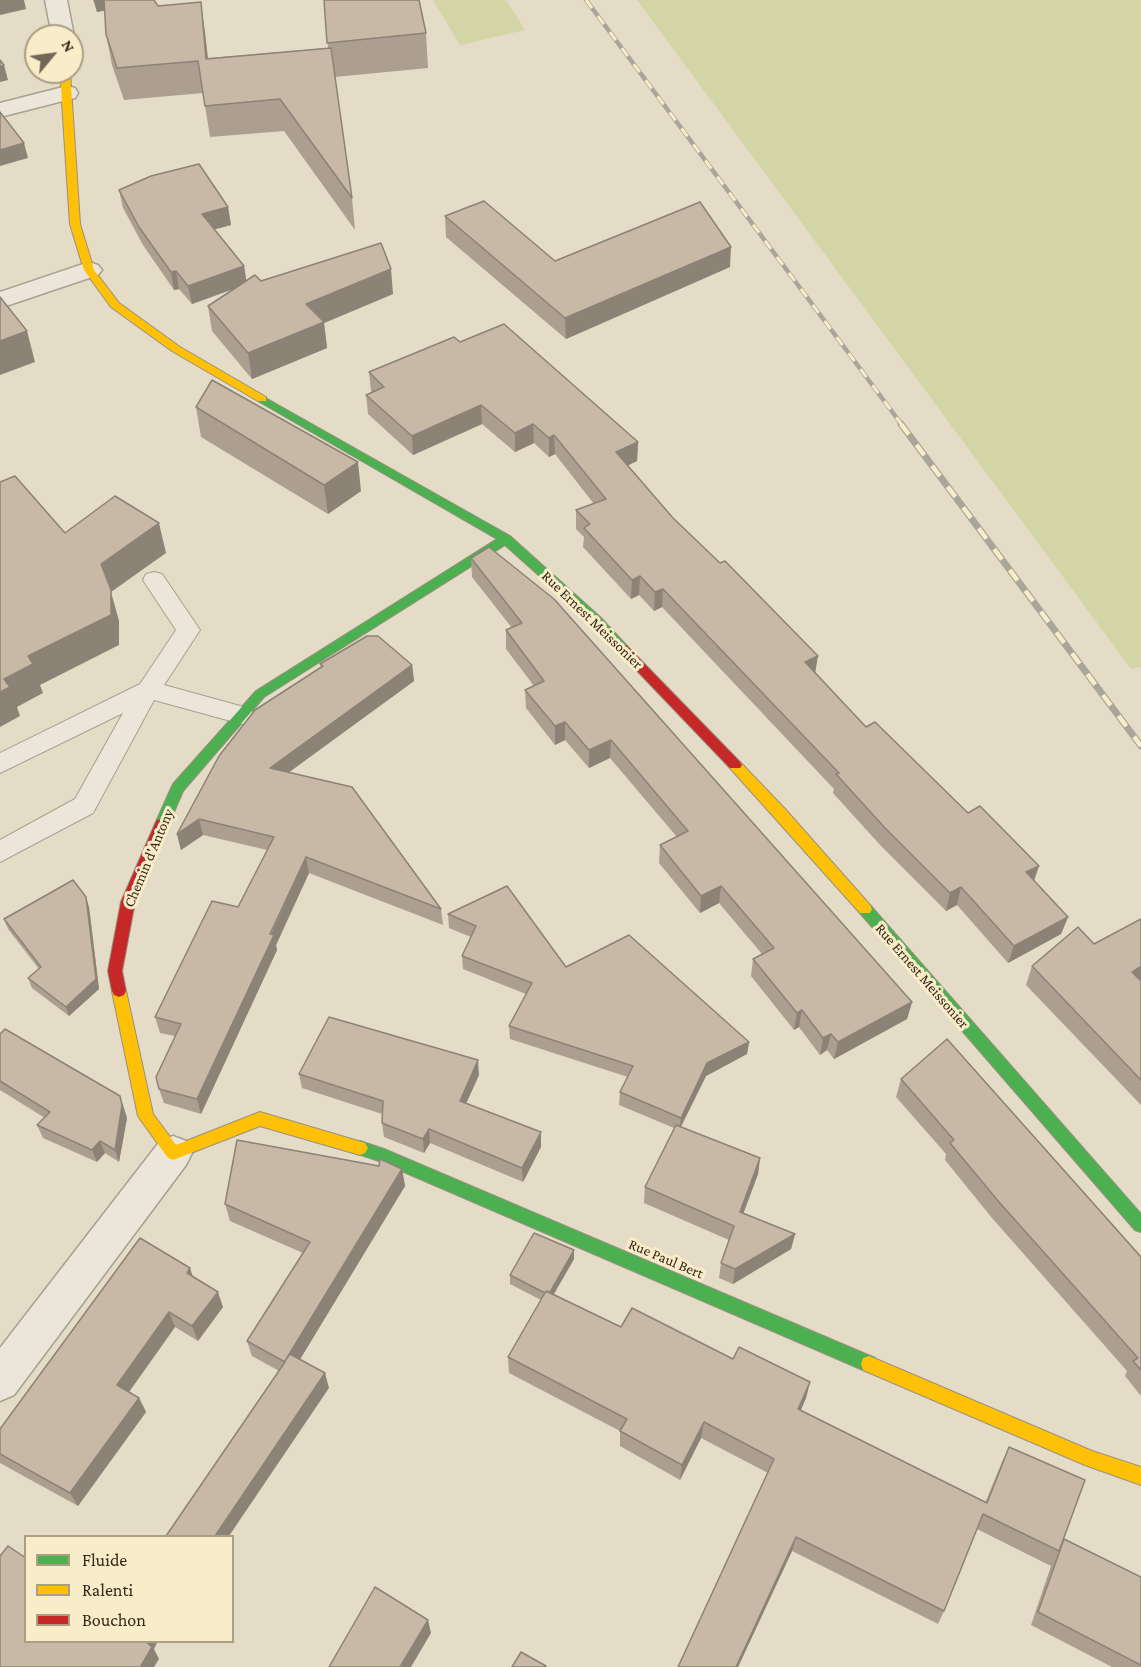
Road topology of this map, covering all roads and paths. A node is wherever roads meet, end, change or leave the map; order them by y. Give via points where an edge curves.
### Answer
1 (56, 0) edge
2 (61, 24) edge
3 (65, 84) edge
4 (66, 84) edge
5 (0, 110) edge
6 (89, 270) junction
7 (0, 300) edge
8 (506, 538) junction
9 (154, 580) dead end
10 (148, 690) junction
11 (242, 715) junction
12 (0, 764) edge
13 (0, 852) edge
14 (173, 1153) junction
15 (1141, 1226) edge
16 (0, 1381) edge
17 (1141, 1476) edge

1 - 2 street
3 - 5 street via 48,96
4 - 6 street, Rue Ernest Meissonier via 75,224
6 - 7 street
6 - 8 street, Rue Ernest Meissonier via 115,305 176,349
8 - 11 street, Chemin d'Antony via 260,694
8 - 15 street, Rue Ernest Meissonier via 596,620 780,813
9 - 10 lane via 188,630
10 - 11 lane
10 - 12 lane
10 - 13 lane via 84,806
11 - 14 street, Chemin d'Antony via 178,788 128,902 115,971 146,1116
14 - 16 street
14 - 17 street, Rue Paul Bert via 260,1119 379,1154 1091,1459

